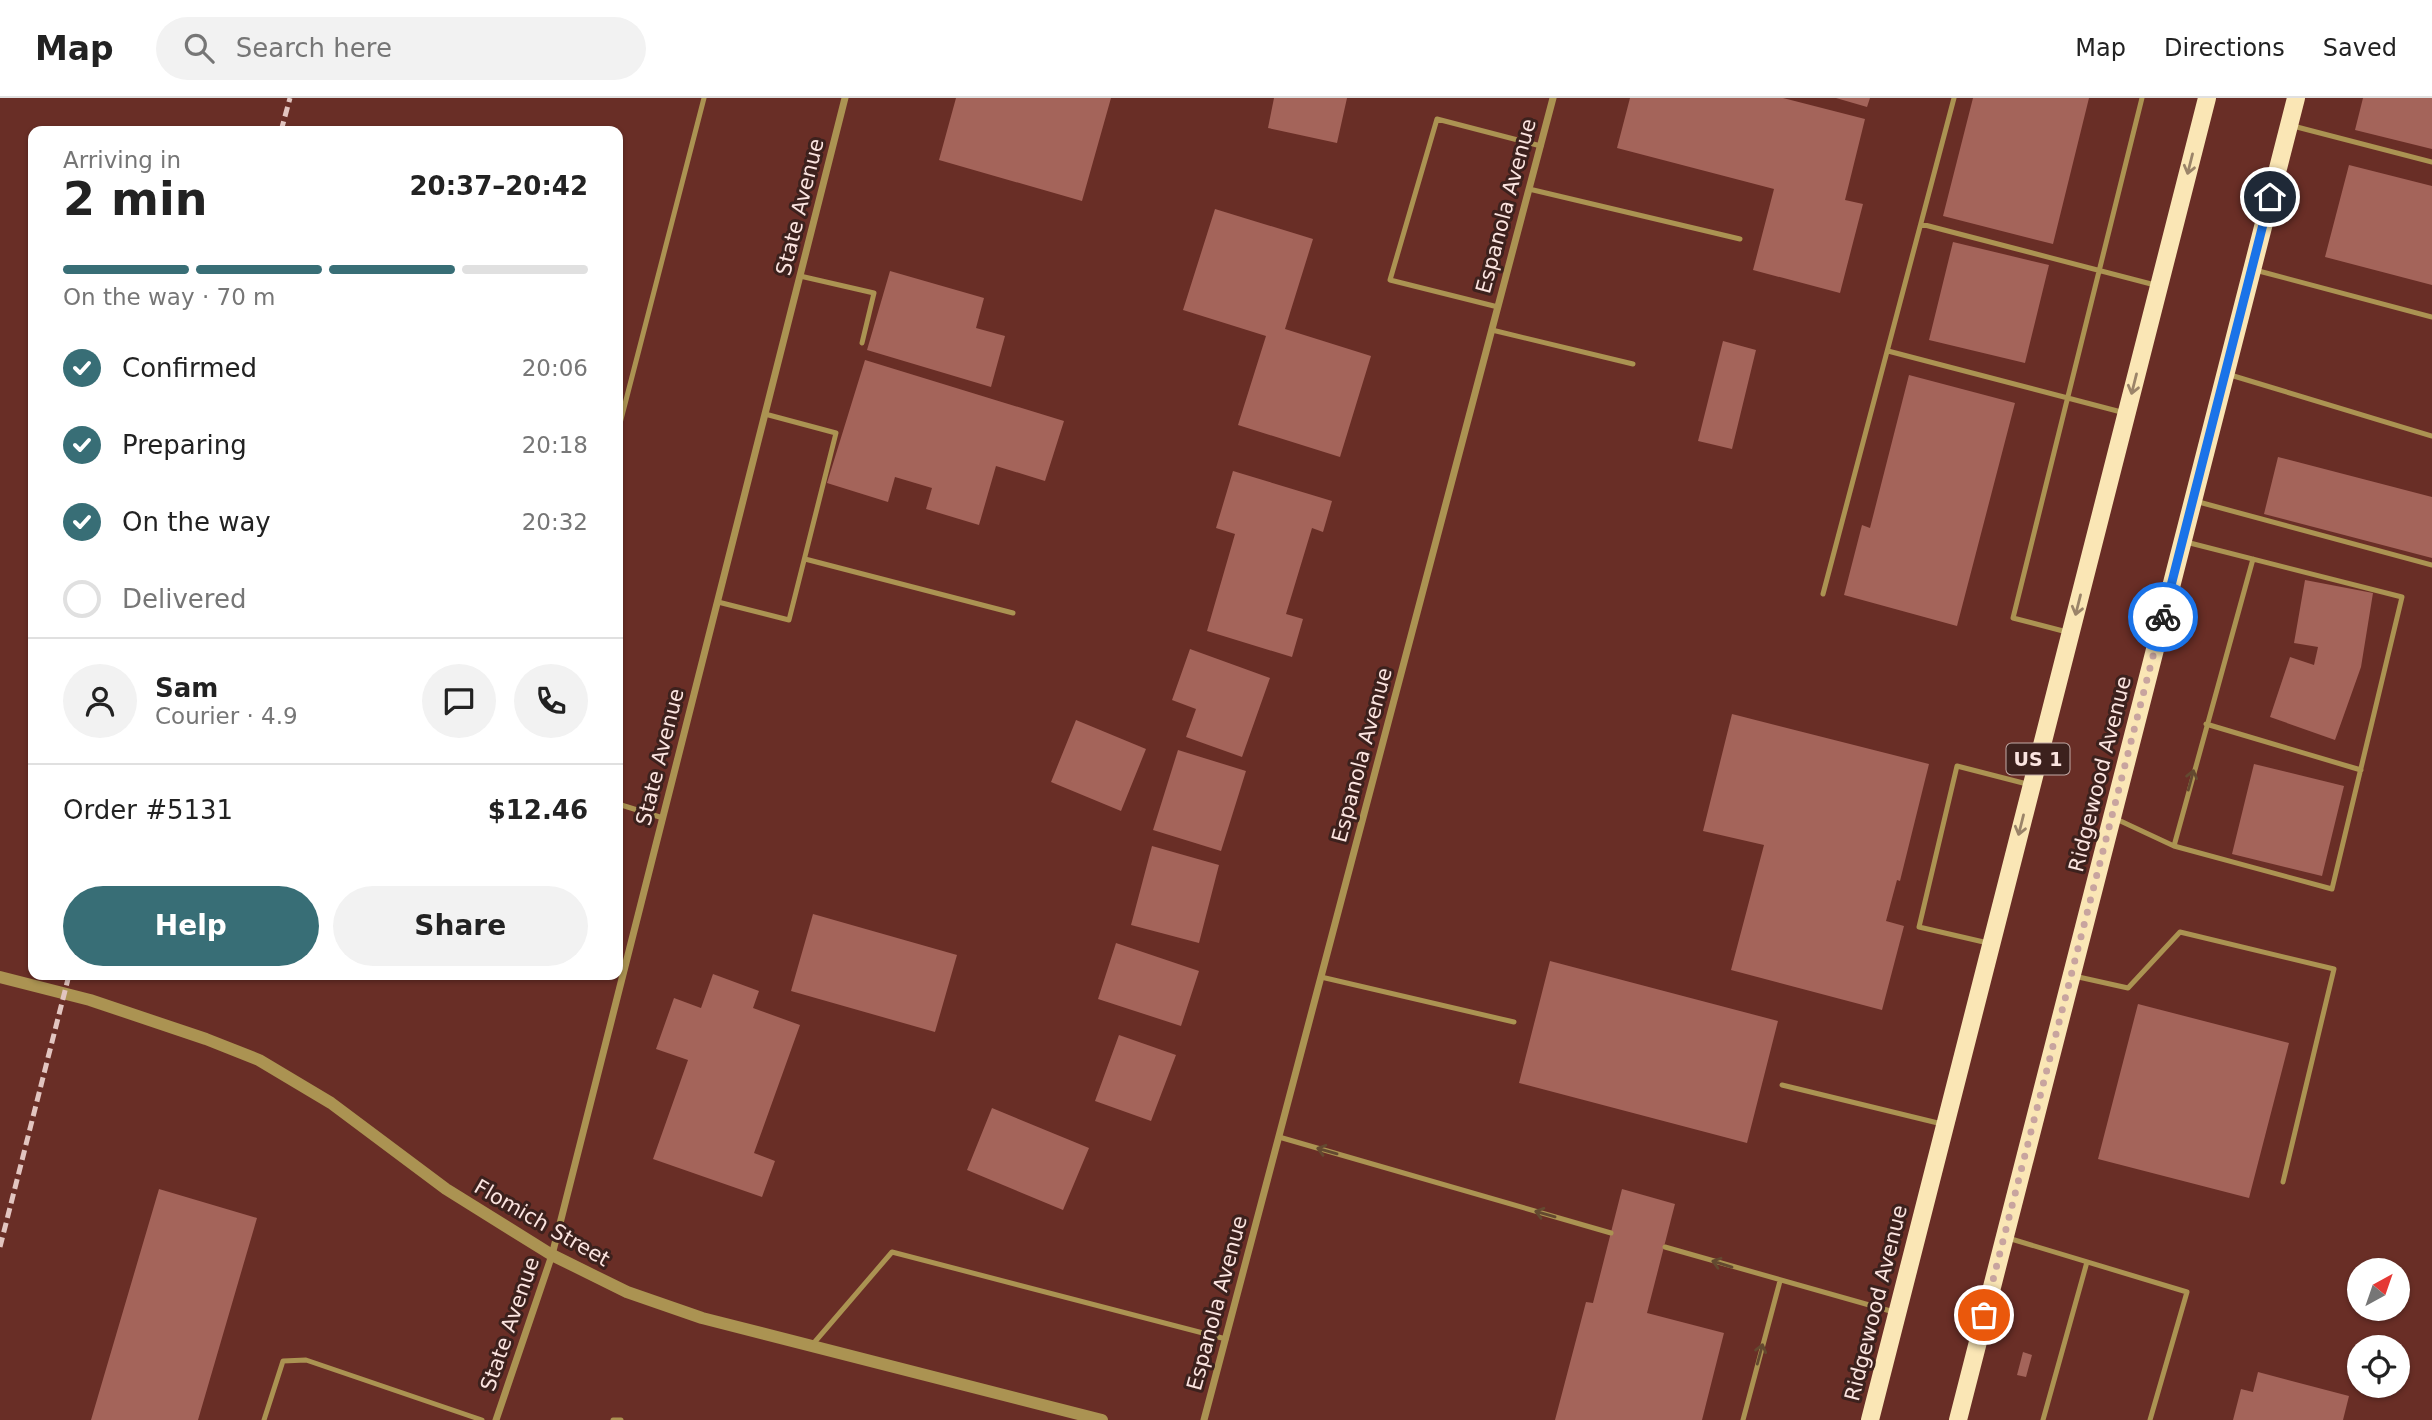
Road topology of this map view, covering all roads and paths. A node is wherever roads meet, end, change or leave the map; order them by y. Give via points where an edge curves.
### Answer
1 (704, 98) edge
2 (845, 98) edge
3 (1553, 98) edge
4 (1954, 98) edge
5 (2142, 98) edge
6 (2207, 98) edge
7 (2295, 98) edge
8 (2289, 125) junction
9 (1541, 146) junction
10 (2432, 162) edge
11 (1529, 189) junction
12 (1920, 224) junction
13 (1740, 239) dead end
14 (2252, 269) junction
15 (2099, 270) junction
16 (800, 276) junction
17 (2159, 286) junction
18 (1498, 307) junction
19 (2432, 317) edge
20 (1492, 330) junction
21 (862, 343) dead end
22 (1888, 351) junction
23 (1633, 364) dead end
24 (2224, 373) junction
25 (2068, 398) junction
26 (623, 412) edge
27 (765, 414) junction
28 (2126, 414) junction
29 (2432, 436) edge
30 (2194, 500) junction
31 (2183, 541) junction
32 (805, 559) junction
33 (2253, 559) junction
34 (2432, 565) edge
35 (1823, 594) dead end
36 (718, 602) junction
37 (1013, 613) dead end
38 (2070, 633) junction
39 (2206, 724) junction
40 (2361, 770) junction
41 (2032, 785) junction
42 (623, 806) edge
43 (663, 818) junction
44 (2112, 818) junction
45 (2174, 846) junction
46 (1991, 944) junction
47 (623, 975) edge
48 (2071, 976) junction
49 (0, 977) edge
50 (1321, 977) junction
51 (622, 980) edge
52 (1514, 1022) dead end
53 (1782, 1085) dead end
54 (1945, 1125) junction
55 (1279, 1137) junction
56 (2283, 1182) dead end
57 (1611, 1233) dead end
58 (2005, 1237) junction
59 (1665, 1247) dead end
60 (552, 1255) junction
61 (2087, 1262) junction
62 (1780, 1281) junction
63 (1897, 1313) junction
64 (1226, 1339) junction
65 (811, 1346) junction
66 (264, 1420) edge
67 (482, 1420) edge
68 (496, 1420) edge
69 (613, 1420) edge
70 (621, 1420) edge
71 (1102, 1420) edge
72 (1204, 1420) edge
73 (1743, 1420) edge
74 (1870, 1420) edge
75 (1958, 1420) edge
76 (2043, 1420) edge
77 (2150, 1420) edge

1 - 26 lane
2 - 16 street, State Avenue
3 - 9 street, Espanola Avenue
4 - 12 lane
5 - 15 lane
6 -> 17 main road, Ridgewood Avenue / US 1
7 - 8 main road, Ridgewood Avenue
8 - 10 lane
8 - 14 main road, Ridgewood Avenue
9 - 11 street, Espanola Avenue
9 - 18 lane via 1437,119 1390,280
11 - 13 lane
11 - 18 street, Espanola Avenue
12 - 15 lane
12 - 22 lane
14 - 19 lane
14 - 24 main road, Ridgewood Avenue
15 - 17 lane
15 - 25 lane
16 - 21 lane via 874,293
16 - 27 street, State Avenue
17 -> 28 main road, Ridgewood Avenue / US 1
18 - 20 street, Espanola Avenue
20 - 23 lane
20 - 50 street, Espanola Avenue
22 - 25 lane
22 - 35 lane
24 - 29 lane
24 - 30 main road, Ridgewood Avenue
25 - 28 lane
25 - 38 lane via 2013,618
27 - 32 lane via 836,433
27 - 36 street, State Avenue
28 -> 38 main road, Ridgewood Avenue / US 1
30 - 31 main road, Ridgewood Avenue
30 - 34 lane
31 - 33 lane
31 - 44 main road, Ridgewood Avenue
32 - 36 lane via 789,620
32 - 37 lane
33 - 39 lane
33 - 40 lane via 2402,597
36 - 43 street, State Avenue
38 - 41 main road, Ridgewood Avenue / US 1
39 - 40 lane
45 -> 39 lane
40 - 45 lane via 2332,889
41 -> 46 main road, Ridgewood Avenue / US 1
41 - 46 lane via 1957,766 1919,927
42 - 43 lane
43 - 47 street, State Avenue
44 - 45 lane
44 - 48 main road, Ridgewood Avenue
46 - 54 main road, Ridgewood Avenue / US 1
48 - 56 lane via 2128,988 2180,932 2334,969
48 - 58 main road, Ridgewood Avenue
49 - 60 street, Flomich Street via 90,1000 259,1060 331,1103 446,1188
50 - 52 lane
50 - 55 street, Espanola Avenue
51 - 60 street, State Avenue
53 - 54 lane
54 - 63 main road, Ridgewood Avenue / US 1
57 -> 55 lane
55 - 64 street, Espanola Avenue
58 - 61 lane
58 - 75 main road, Ridgewood Avenue
62 -> 59 lane
60 - 65 street, Flomich Street via 627,1292 689,1314
60 - 68 street, State Avenue
61 - 76 lane
61 - 77 lane via 2187,1292
62 - 63 lane
73 -> 62 lane
63 - 74 main road, Ridgewood Avenue / US 1
64 - 65 lane via 892,1252
64 - 72 street, Espanola Avenue
65 - 71 street, Flomich Street
66 - 67 lane via 283,1361 306,1360
69 - 70 lane

